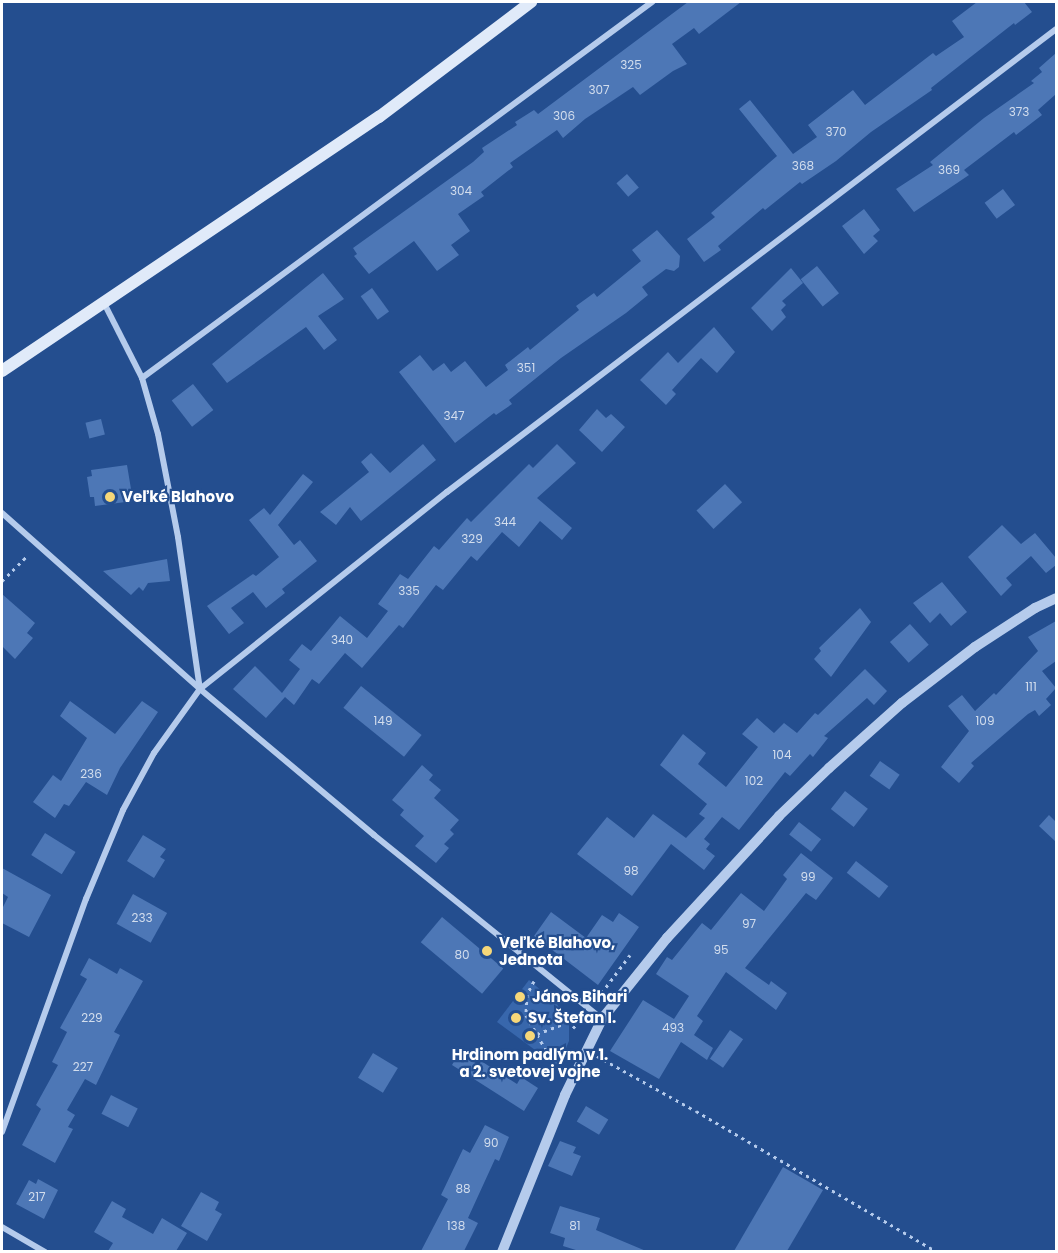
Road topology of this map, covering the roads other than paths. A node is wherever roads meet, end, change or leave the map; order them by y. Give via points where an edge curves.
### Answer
1 (531, 2) edge
2 (652, 2) edge
3 (1056, 29) edge
4 (103, 302) junction
5 (2, 371) edge
6 (142, 378) junction
7 (2, 513) edge
8 (1056, 598) edge
9 (200, 689) junction
10 (602, 1019) junction
11 (2, 1132) edge
12 (2, 1227) edge
13 (45, 1251) edge
14 (502, 1251) edge

1 - 4 main road via 379,117
2 - 6 street
3 - 9 street via 494,456
4 - 5 main road
4 - 6 street
6 - 9 street via 158,434 178,537
7 - 9 street
8 - 10 street via 975,647 829,768 779,816 667,938
9 - 10 street
9 - 11 street via 154,753 123,810 86,899
10 - 14 street via 565,1095
12 - 13 street

